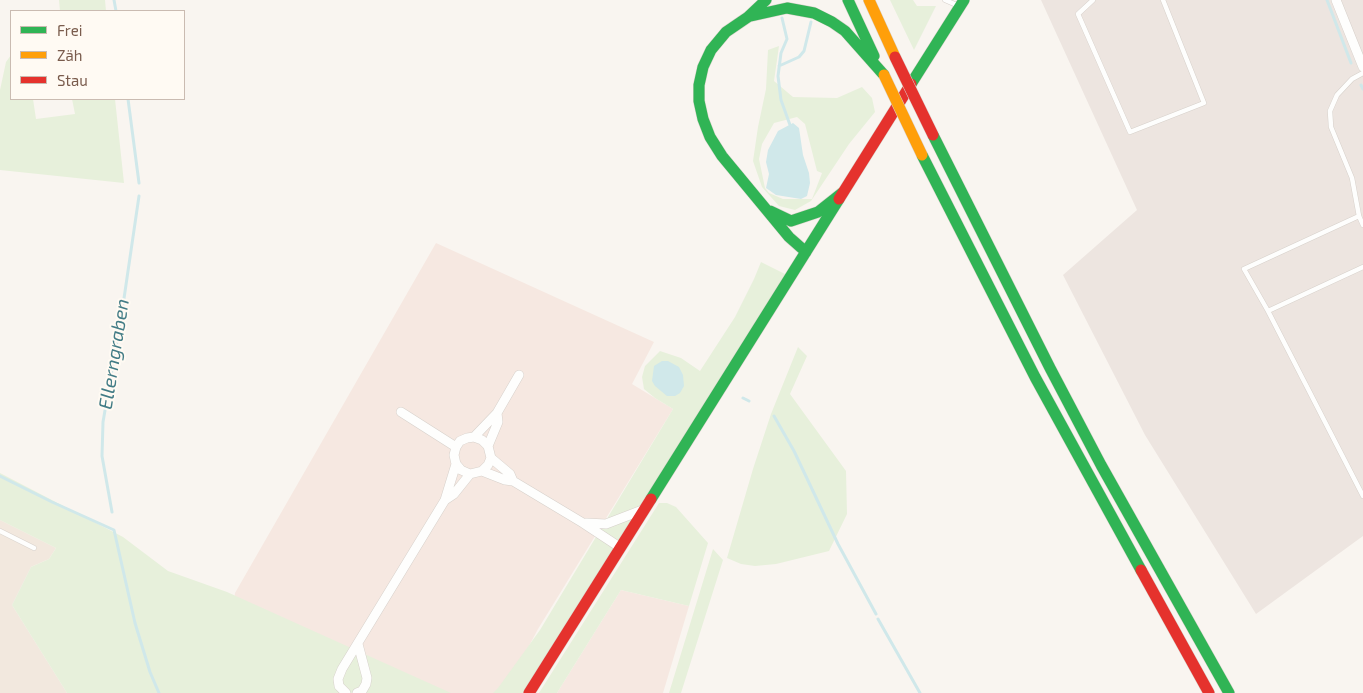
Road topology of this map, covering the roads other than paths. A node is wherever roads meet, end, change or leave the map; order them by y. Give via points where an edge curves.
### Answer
1 (766, 0) edge
2 (848, 0) edge
3 (869, 0) edge
4 (945, 0) edge
5 (1093, 0) edge
6 (1163, 0) edge
7 (1336, 0) edge
8 (962, 4) edge
9 (748, 17) junction
10 (1363, 67) edge
11 (1363, 73) edge
12 (884, 75) junction
13 (842, 193) junction
14 (765, 208) junction
15 (1359, 216) junction
16 (1363, 225) edge
17 (806, 252) junction
18 (1363, 266) edge
19 (1268, 311) junction
20 (519, 375) dead end
21 (401, 412) dead end
22 (497, 413) junction
23 (474, 437) junction
24 (488, 446) junction
25 (456, 447) junction
26 (491, 458) junction
27 (456, 464) junction
28 (482, 471) junction
29 (470, 474) junction
30 (513, 481) junction
31 (1363, 496) edge
32 (445, 500) junction
33 (645, 509) junction
34 (584, 522) junction
35 (0, 531) edge
36 (34, 548) dead end
37 (621, 548) junction
38 (358, 644) junction
39 (346, 693) edge
40 (357, 693) edge
41 (529, 693) edge
42 (1208, 693) edge
43 (1229, 693) edge

1 - 9 main road
2 - 12 main road
3 - 43 main road, bridge via 964,199 1050,368
4 - 8 lane
5 - 6 lane via 1078,14 1130,132 1204,103
7 - 10 street
8 - 13 main road
9 - 12 main road via 787,8 814,13 845,31
9 - 14 main road via 726,32 711,50 703,67 699,101 710,137
11 - 15 lane via 1352,79 1337,95 1330,111 1331,127 1352,178
12 - 42 main road, bridge via 1044,395
13 - 14 main road via 818,212 792,221
13 - 17 main road
14 - 17 main road
15 - 16 lane
15 - 19 lane via 1244,269
17 - 33 main road
18 - 19 lane
19 - 31 lane
20 - 22 street
21 - 25 street
22 - 23 street
22 - 24 street via 498,422
23 - 24 street
23 - 25 street via 460,441
24 - 26 street
25 - 27 street
26 - 28 street
26 - 30 street via 510,474
27 - 29 street
27 - 32 street
28 - 29 street
28 - 30 street
29 - 32 street
30 - 34 street
32 - 38 street
33 - 34 street via 606,524
33 - 37 main road
34 - 37 street
35 - 36 lane
37 - 41 main road
38 - 39 street via 338,679 339,686
38 - 40 street via 367,678 362,691

